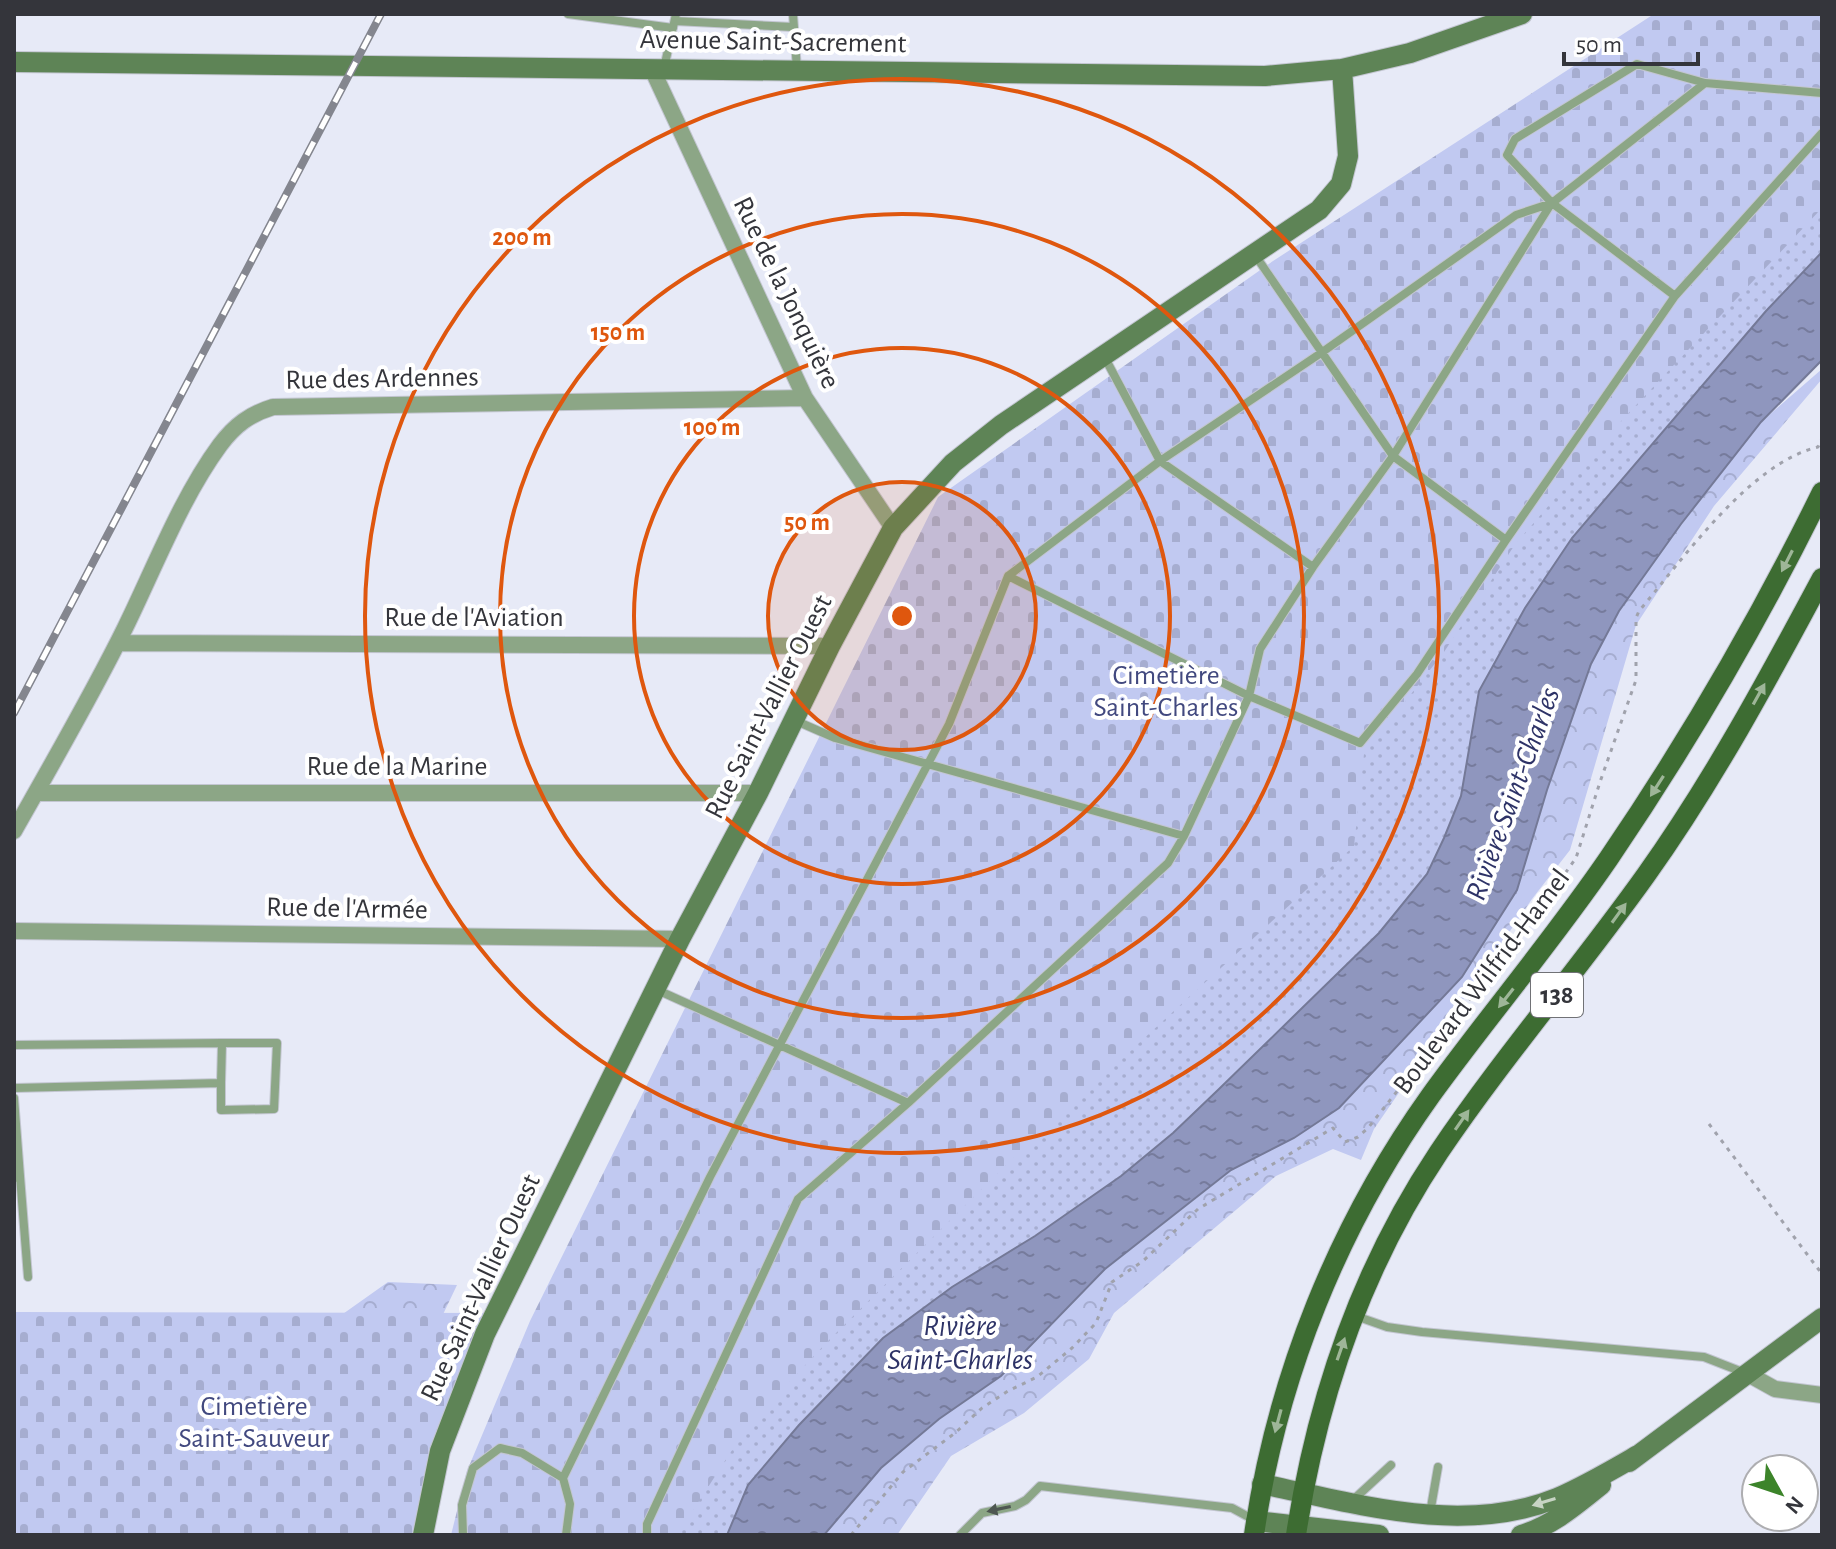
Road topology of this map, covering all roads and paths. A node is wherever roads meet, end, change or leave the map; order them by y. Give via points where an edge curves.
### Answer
1 (568, 14) edge
2 (793, 14) edge
3 (1522, 14) edge
4 (675, 21) edge
5 (793, 27) junction
6 (14, 62) edge
7 (658, 69) junction
8 (1342, 69) junction
9 (797, 70) junction
10 (1705, 83) junction
11 (1822, 93) edge
12 (1822, 133) edge
13 (1552, 203) junction
14 (1255, 255) junction
15 (1675, 296) junction
16 (1321, 353) junction
17 (1104, 356) junction
18 (805, 398) junction
19 (1822, 438) edge
20 (1393, 456) junction
21 (1160, 461) junction
22 (1822, 492) edge
23 (893, 528) junction
24 (1506, 540) junction
25 (1313, 567) junction
26 (1008, 576) junction
27 (1822, 578) edge
28 (118, 643) junction
29 (830, 646) junction
30 (1249, 696) junction
31 (794, 720) junction
32 (929, 763) junction
33 (36, 793) junction
34 (758, 793) junction
35 (14, 831) edge
36 (1184, 836) junction
37 (14, 931) edge
38 (680, 939) junction
39 (655, 989) junction
40 (222, 1043) junction
41 (14, 1045) edge
42 (780, 1045) junction
43 (221, 1083) junction
44 (14, 1088) edge
45 (14, 1098) edge
46 (908, 1103) junction
47 (1709, 1124) dead end
48 (17, 1177) edge
49 (1822, 1274) edge
50 (28, 1277) dead end
51 (1353, 1315) junction
52 (1822, 1318) edge
53 (1748, 1374) junction
54 (1822, 1395) edge
55 (1638, 1455) junction
56 (1391, 1465) dead end
57 (1438, 1467) dead end
58 (563, 1478) junction
59 (1262, 1484) junction
60 (1304, 1493) junction
61 (1350, 1503) junction
62 (1430, 1514) junction
63 (1255, 1528) edge
64 (1297, 1530) edge
65 (423, 1535) edge
66 (463, 1535) edge
67 (566, 1535) edge
68 (647, 1535) edge
69 (851, 1535) edge
70 (960, 1535) edge
71 (1372, 1535) edge
72 (1521, 1535) edge

1 - 4 lane
2 - 5 lane
3 - 8 main road, Avenue Saint-Sacrement via 1410,53
4 - 5 lane
4 - 7 lane
5 - 9 lane
6 - 7 main road, Avenue Saint-Sacrement
7 - 9 main road, Avenue Saint-Sacrement
7 - 18 street, Rue de la Jonquière
8 - 9 main road, Avenue Saint-Sacrement via 1265,76
8 - 14 main road, Rue Saint-Vallier Ouest via 1348,156 1341,184 1319,210
10 - 11 lane
10 - 13 lane
10 - 13 lane via 1637,64 1515,139 1507,155
12 - 15 lane
13 - 15 lane
13 - 16 lane via 1516,215
13 - 20 lane
14 - 16 lane
14 - 17 main road, Rue Saint-Vallier Ouest
15 - 24 lane
16 - 20 lane
16 - 21 lane
17 - 21 lane
17 - 23 main road, Rue Saint-Vallier Ouest via 953,463
18 - 23 street, Rue de la Jonquière
18 - 28 street, Rue des Ardennes via 273,407 256,412 239,422 220,446
19 - 69 path via 1818,447 1775,466 1746,487 1639,611 1636,680 1576,858 1518,940 1368,1128 1345,1142 1333,1128 1198,1209 1143,1261 1112,1282 1096,1323 1072,1348 1037,1377 982,1408 903,1472
20 - 24 lane
20 - 25 lane
21 - 25 lane
21 - 26 lane
22 -> 59 main road, Boulevard Wilfrid-Hamel / 138 via 1724,678 1669,767 1591,884 1432,1094 1382,1171 1306,1331
23 - 29 main road, Rue Saint-Vallier Ouest
24 - 30 lane via 1417,674 1360,743
25 - 30 lane via 1260,649
26 - 30 lane
26 - 32 lane
51 -> 27 main road, 138 via 1381,1253 1438,1154 1648,871 1751,709
28 - 29 street, Rue de l'Aviation
28 - 33 street, Rue des Ardennes
29 - 31 main road, Rue Saint-Vallier Ouest
30 - 36 lane
31 - 32 lane via 835,738
31 - 34 main road, Rue Saint-Vallier Ouest
32 - 36 lane
32 - 42 lane
33 - 34 street, Rue de la Marine
33 - 35 street, Rue des Ardennes
34 - 38 main road, Rue Saint-Vallier Ouest
36 - 46 lane via 1168,863
37 - 38 street, Rue de l'Armée
38 - 39 main road, Rue Saint-Vallier Ouest
39 - 42 lane
39 - 65 main road, Rue Saint-Vallier Ouest via 485,1334 440,1451
40 - 41 lane
40 - 43 lane
40 - 43 lane via 277,1043 274,1109 221,1110
42 - 46 lane
42 - 58 lane
43 - 44 lane
45 - 48 lane
46 - 68 lane via 798,1199 647,1524
47 - 49 path
48 - 50 lane
51 - 53 lane via 1422,1332 1704,1357
60 -> 51 main road, 138 via 1318,1424
52 - 53 main road
53 - 54 street via 1775,1389
53 - 55 main road
55 -> 62 main road via 1537,1504 1471,1516
55 - 72 main road via 1565,1514
56 - 61 lane
57 - 62 lane
58 - 66 lane via 522,1453 500,1448 473,1468 462,1505
58 - 67 lane via 570,1504
59 - 60 main road
59 - 63 main road, Boulevard Wilfrid-Hamel / 138
60 - 61 main road
60 - 64 main road, 138
61 - 62 main road
63 - 64 main road
63 -> 70 lane via 1232,1508 1040,1486 1015,1506 982,1513
64 - 71 main road

